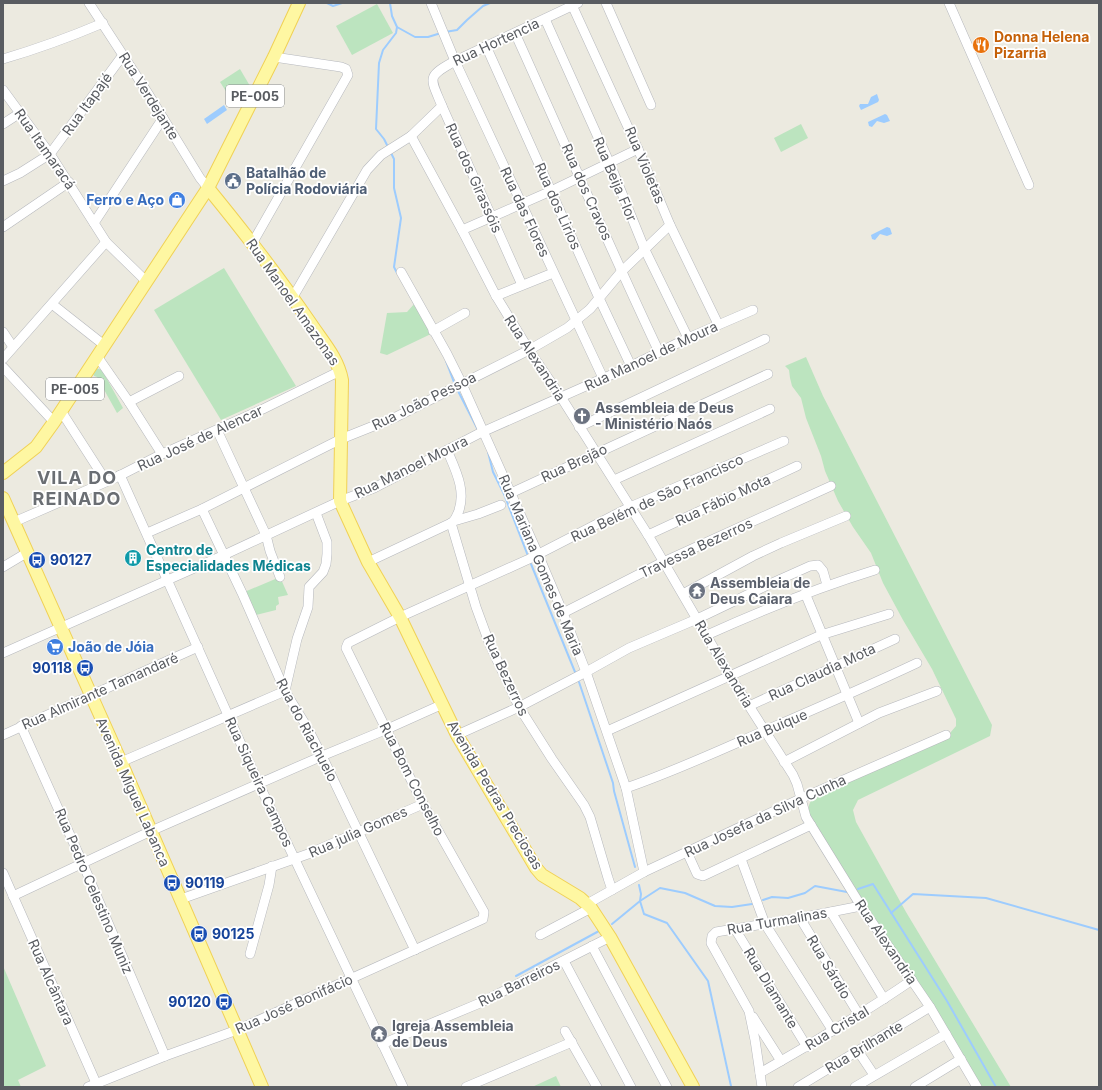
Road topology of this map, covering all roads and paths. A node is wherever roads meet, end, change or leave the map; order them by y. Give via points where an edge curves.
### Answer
1 (89, 3) edge
2 (299, 3) edge
3 (606, 3) edge
4 (949, 3) edge
5 (432, 4) edge
6 (575, 4) edge
7 (545, 19) junction
8 (103, 23) junction
9 (515, 33) junction
10 (486, 46) junction
11 (123, 55) junction
12 (274, 57) junction
13 (3, 59) edge
14 (455, 61) junction
15 (437, 71) joint
16 (3, 90) edge
17 (651, 105) dead end
18 (442, 106) junction
19 (20, 113) junction
20 (163, 118) junction
21 (3, 124) edge
22 (411, 136) junction
23 (638, 149) junction
24 (50, 154) junction
25 (610, 164) junction
26 (580, 177) junction
27 (3, 181) edge
28 (69, 182) junction
29 (1029, 185) dead end
30 (208, 188) junction
31 (551, 191) junction
32 (522, 204) junction
33 (492, 217) junction
34 (94, 223) junction
35 (670, 225) junction
36 (3, 227) edge
37 (462, 230) junction
38 (106, 242) junction
39 (253, 242) junction
40 (645, 250) junction
41 (401, 272) dead end
42 (621, 272) junction
43 (553, 273) junction
44 (147, 282) junction
45 (522, 285) junction
46 (496, 296) junction
47 (293, 297) junction
48 (599, 298) junction
49 (52, 304) junction
50 (753, 310) dead end
51 (465, 313) dead end
52 (577, 320) junction
53 (718, 324) junction
54 (433, 331) junction
55 (3, 332) edge
56 (688, 338) junction
57 (765, 339) dead end
58 (104, 345) junction
59 (13, 347) junction
60 (529, 350) junction
61 (659, 352) junction
62 (96, 356) junction
63 (3, 359) edge
64 (630, 366) junction
65 (3, 367) edge
66 (340, 370) junction
67 (768, 374) dead end
68 (179, 376) dead end
69 (603, 378) junction
70 (461, 384) junction
71 (561, 397) junction
72 (130, 402) junction
73 (770, 409) dead end
74 (61, 410) junction
75 (54, 422) junction
76 (579, 427) junction
77 (217, 430) junction
78 (478, 434) junction
79 (341, 439) junction
80 (784, 440) dead end
81 (447, 450) junction
82 (596, 453) junction
83 (162, 454) junction
84 (797, 466) dead end
85 (3, 473) edge
86 (120, 475) junction
87 (614, 480) junction
88 (106, 482) junction
89 (831, 486) dead end
90 (245, 488) junction
91 (511, 493) junction
92 (3, 498) edge
93 (340, 501) junction
94 (501, 505) dead end
95 (630, 507) junction
96 (202, 508) junction
97 (316, 513) junction
98 (846, 516) dead end
99 (14, 522) junction
100 (452, 522) junction
101 (147, 533) junction
102 (266, 535) junction
103 (648, 535) junction
104 (28, 552) junction
105 (224, 554) junction
106 (538, 554) junction
107 (368, 562) junction
108 (663, 562) junction
109 (3, 567) edge
110 (875, 570) dead end
111 (280, 577) dead end
112 (168, 579) junction
113 (827, 585) junction
114 (470, 586) junction
115 (805, 593) junction
116 (683, 594) junction
117 (563, 613) junction
118 (889, 614) dead end
119 (400, 617) junction
120 (697, 619) junction
121 (60, 627) junction
122 (707, 635) junction
123 (821, 635) junction
124 (895, 639) dead end
125 (348, 644) joint
126 (198, 647) junction
127 (3, 653) edge
128 (917, 663) dead end
129 (835, 666) junction
130 (586, 672) junction
131 (730, 676) junction
132 (285, 691) junction
133 (937, 691) dead end
134 (90, 694) junction
135 (847, 696) junction
136 (443, 704) junction
137 (749, 706) junction
138 (519, 707) junction
139 (228, 716) junction
140 (859, 723) junction
141 (21, 726) junction
142 (386, 730) junction
143 (607, 731) junction
144 (764, 731) junction
145 (3, 735) edge
146 (457, 735) junction
147 (946, 735) dead end
148 (322, 756) junction
149 (120, 762) junction
150 (784, 762) junction
151 (259, 784) junction
152 (626, 788) junction
153 (800, 799) junction
154 (423, 804) junction
155 (811, 825) junction
156 (151, 831) junction
157 (358, 831) junction
158 (687, 852) junction
159 (294, 859) junction
160 (741, 859) junction
161 (83, 864) junction
162 (272, 866) junction
163 (644, 872) junction
164 (3, 873) edge
165 (612, 890) junction
166 (13, 896) junction
167 (181, 900) junction
168 (589, 906) junction
169 (861, 906) junction
170 (484, 912) joint
171 (831, 912) junction
172 (800, 918) junction
173 (765, 924) junction
174 (735, 929) junction
175 (540, 935) dead end
176 (610, 937) junction
177 (592, 946) junction
178 (415, 950) junction
179 (250, 954) dead end
180 (564, 961) junction
181 (350, 978) junction
182 (912, 980) junction
183 (884, 999) junction
184 (930, 1007) junction
185 (749, 1011) junction
186 (859, 1015) junction
187 (237, 1030) junction
188 (834, 1030) junction
189 (565, 1031) dead end
190 (946, 1034) junction
191 (572, 1042) junction
192 (382, 1044) junction
193 (807, 1047) junction
194 (858, 1051) junction
195 (165, 1056) junction
196 (961, 1059) junction
197 (781, 1061) junction
198 (760, 1073) junction
199 (874, 1075) junction
200 (92, 1085) edge
201 (974, 1086) edge
202 (262, 1087) edge
203 (403, 1087) edge
204 (466, 1087) edge
205 (597, 1087) edge
206 (631, 1087) edge
207 (666, 1087) edge
208 (693, 1087) edge
209 (762, 1087) edge
210 (798, 1087) edge
211 (855, 1087) edge
212 (915, 1087) edge

1 - 8 street, Rua Verdejante
2 - 12 main road, PE-005
3 - 17 street
4 - 29 street
5 - 14 street, Rua das Flores
6 - 7 street, Rua Hortencia
6 - 23 street, Rua Violetas
7 - 9 street, Rua Hortencia
7 - 25 street, Rua Beija Flor
8 - 11 street, Rua Verdejante
8 - 13 street via 71,37
9 - 10 street, Rua Hortencia
9 - 26 street, Rua dos Cravos
10 - 14 street, Rua Hortencia
10 - 31 street, Rua dos Lirios
11 - 20 street, Rua Verdejante
11 - 24 street, Rua Itapajé
12 - 30 main road, PE-005
12 - 39 street via 342,67 348,75
14 - 15 street, Rua Hortencia
14 - 32 street, Rua das Flores
15 - 18 street, Rua dos Girassóis via 432,82
16 - 19 street, Rua Itamaracá
18 - 22 street
18 - 33 street, Rua dos Girassóis
19 - 21 street
19 - 24 street, Rua Itamaracá
20 - 30 street, Rua Verdejante
20 - 34 street
22 - 37 street, Rua Alexandria
22 - 47 street via 389,148 368,170
23 - 25 street
23 - 35 street, Rua Violetas
24 - 27 street
24 - 28 street, Rua Itamaracá
25 - 26 street
25 - 40 street, Rua Beija Flor
26 - 31 street
26 - 42 street, Rua dos Cravos
28 - 34 street, Rua Itamaracá
28 - 36 street
30 - 39 main road, Rua Manoel Amazonas
30 - 44 main road, PE-005
31 - 32 street
31 - 48 street, Rua dos Lirios
32 - 33 street
32 - 43 street, Rua das Flores
33 - 37 street
33 - 45 street, Rua dos Girassóis
34 - 38 street, Rua Itamaracá
35 - 40 street, Rua João Pessoa
35 - 53 street, Rua Violetas
37 - 46 street, Rua Alexandria
38 - 44 street, Rua Itamaracá
38 - 49 street
39 - 47 main road, Rua Manoel Amazonas
40 - 42 street, Rua João Pessoa
40 - 56 street, Rua Beija Flor
41 - 54 street, Rua Mariana Gomes de Maria
42 - 48 street, Rua João Pessoa
42 - 61 street, Rua dos Cravos
43 - 45 street
43 - 52 street, Rua das Flores
44 - 58 main road, PE-005
45 - 46 street
46 - 60 street, Rua Alexandria
47 - 66 main road, Rua Manoel Amazonas via 338,363
48 - 52 street, Rua João Pessoa
48 - 64 street, Rua dos Lirios
49 - 58 street
49 - 59 street
50 - 53 street, Rua Manoel de Moura
51 - 54 street
52 - 60 street, Rua João Pessoa
52 - 69 street, Rua das Flores
53 - 56 street, Rua Manoel de Moura
54 - 70 street, Rua Mariana Gomes de Maria
55 - 59 street
56 - 61 street, Rua Manoel de Moura
57 - 76 street
58 - 62 main road, PE-005
59 - 63 street
60 - 70 street, Rua João Pessoa
60 - 71 street, Rua Alexandria
61 - 64 street, Rua Manoel de Moura
62 - 72 street
62 - 74 main road, PE-005
64 - 69 street, Rua Manoel de Moura
65 - 75 street
66 - 77 street, Rua José de Alencar
66 - 79 main road, Rua Manoel Amazonas
67 - 82 street, Rua Brejão
68 - 72 street
69 - 71 street, Rua Manoel de Moura
70 - 78 street, Rua Mariana Gomes de Maria
70 - 79 street, Rua João Pessoa via 396,417
71 - 76 street, Rua Alexandria
71 - 78 street, Rua Manoel de Moura
72 - 83 street
73 - 87 street
74 - 75 main road, PE-005
74 - 88 street
75 - 85 main road, PE-005 via 36,447
76 - 82 street, Rua Alexandria
77 - 83 street, Rua José de Alencar
77 - 90 street
78 - 81 street, Rua Manoel Moura
78 - 91 street, Rua Mariana Gomes de Maria
79 - 90 street, Rua João Pessoa
79 - 93 main road, Rua Manoel Amazonas
80 - 95 street, Rua Belém de São Francisco
81 - 93 street, Rua Manoel Moura via 374,488
81 - 100 street via 461,488 462,498
82 - 87 street, Rua Alexandria
82 - 91 street, Rua Brejão
83 - 86 street, Rua José de Alencar
84 - 103 street, Rua Fábio Mota
86 - 88 street, Rua José de Alencar
86 - 101 street, Rua Siqueira Campos
87 - 95 street, Rua Alexandria
88 - 99 street, Rua José de Alencar
89 - 108 street, Travessa Bezerros
90 - 96 street, Rua João Pessoa
90 - 102 street
91 - 106 street, Rua Mariana Gomes de Maria
92 - 99 main road, Avenida Miguel Labanca
93 - 97 street, Rua Manoel Moura
93 - 107 main road, Avenida Pedras Preciosas
94 - 100 street
95 - 103 street, Rua Alexandria
95 - 106 street, Rua Belém de São Francisco
96 - 101 street, Rua João Pessoa
96 - 105 street, Rua do Riachuelo
97 - 102 street, Rua Manoel Moura
97 - 132 street via 327,542 326,564 323,572 309,587 308,607 297,639
98 - 116 street via 774,546
99 - 104 main road, Avenida Miguel Labanca
100 - 107 street
100 - 114 street, Rua Bezerros
101 - 112 street, Rua Siqueira Campos
102 - 105 street, Rua Manoel Moura
102 - 111 street
103 - 108 street, Rua Alexandria
104 - 109 street
104 - 121 main road, Avenida Miguel Labanca
105 - 112 street, Rua Manoel Moura
105 - 132 street, Rua do Riachuelo
106 - 114 street, Rua Belém de São Francisco
106 - 117 street, Rua Mariana Gomes de Maria
107 - 119 main road, Avenida Pedras Preciosas
108 - 116 street, Rua Alexandria
108 - 117 street, Travessa Bezerros
110 - 113 street
112 - 121 street, Rua Manoel Moura
112 - 126 street, Rua Siqueira Campos
113 - 115 street
113 - 120 street via 818,565 810,566
114 - 119 street, Rua Belém de São Francisco
114 - 138 street, Rua Bezerros via 490,645
115 - 122 street
115 - 123 street
116 - 120 street, Rua Alexandria
117 - 130 street, Rua Mariana Gomes de Maria
118 - 123 street
119 - 125 street, Rua Belém de São Francisco
119 - 136 main road, Avenida Pedras Preciosas
120 - 122 street, Rua Alexandria
120 - 130 street via 629,648
121 - 127 street, Rua Manoel Moura
121 - 134 main road, Avenida Miguel Labanca
122 - 131 street, Rua Alexandria
123 - 129 street
123 - 131 street
124 - 129 street, Rua Claudia Mota
125 - 142 street, Rua Bom Conselho via 346,648
126 - 134 street, Rua Almirante Tamandaré
126 - 139 street, Rua Siqueira Campos
128 - 135 street, Rua Buique
129 - 135 street
129 - 137 street, Rua Claudia Mota
130 - 138 street
130 - 143 street, Rua Mariana Gomes de Maria
131 - 137 street, Rua Alexandria
131 - 143 street
132 - 139 street
132 - 148 street, Rua do Riachuelo
133 - 140 street via 878,713
134 - 141 street, Rua Almirante Tamandaré
134 - 149 main road, Avenida Miguel Labanca
135 - 140 street
135 - 144 street, Rua Buique
136 - 142 street
136 - 146 main road, Avenida Pedras Preciosas
137 - 144 street, Rua Alexandria
138 - 146 street
138 - 165 street, Rua Bezerros via 584,805
139 - 149 street
139 - 151 street, Rua Siqueira Campos
140 - 150 street
141 - 145 street, Rua Almirante Tamandaré
141 - 161 street, Rua Pedro Celestino Muniz
142 - 148 street
142 - 154 street, Rua Bom Conselho
143 - 152 street, Rua Mariana Gomes de Maria
144 - 150 street, Rua Alexandria
144 - 152 street, Rua Buique via 659,777
146 - 168 main road, Avenida Pedras Preciosas via 536,868 542,875
147 - 153 street, Rua Josefa da Silva Cunha
148 - 151 street
148 - 157 street, Rua do Riachuelo
149 - 156 main road, Avenida Miguel Labanca
150 - 153 street, Rua Alexandria via 797,784
151 - 156 street
151 - 159 street, Rua Siqueira Campos
152 - 163 street, Rua Mariana Gomes de Maria
153 - 155 street, Rua Alexandria
153 - 158 street, Rua Josefa da Silva Cunha
154 - 157 street, Rua julia Gomes
154 - 170 street, Rua Bom Conselho
155 - 160 street
155 - 169 street, Rua Alexandria
156 - 161 street
156 - 167 main road, Avenida Miguel Labanca
157 - 159 street, Rua julia Gomes
157 - 178 street, Rua do Riachuelo
158 - 160 street via 697,874 701,876
158 - 163 street, Rua Josefa da Silva Cunha
159 - 162 street, Rua julia Gomes
159 - 181 street, Rua Siqueira Campos
160 - 173 street
161 - 166 street
161 - 195 street, Rua Pedro Celestino Muniz
162 - 167 street, Rua julia Gomes
162 - 179 street
163 - 165 street, Rua Josefa da Silva Cunha
164 - 166 street, Rua Alcântara
165 - 168 street, Rua Josefa da Silva Cunha
166 - 200 street, Rua Alcântara
167 - 187 main road, Avenida Miguel Labanca
168 - 175 street, Rua Josefa da Silva Cunha
168 - 176 main road, Avenida Pedras Preciosas
169 - 171 street, Rua Turmalinas
169 - 182 street, Rua Alexandria
170 - 178 street, Rua José Bonifácio via 482,919
171 - 172 street, Rua Turmalinas
171 - 183 street
172 - 173 street, Rua Turmalinas
172 - 186 street, Rua Sárdio
173 - 174 street, Rua Turmalinas
173 - 188 street
174 - 185 street, Rua Turmalinas via 716,932 711,943
174 - 193 street, Rua Diamante
176 - 177 street, Rua Barreiros
176 - 208 main road, Avenida Pedras Preciosas
177 - 180 street, Rua Barreiros
177 - 207 street
178 - 181 street, Rua José Bonifácio
180 - 192 street, Rua Barreiros via 480,1003
180 - 206 street
181 - 187 street, Rua José Bonifácio
181 - 192 street, Rua Siqueira Campos
182 - 183 street, Rua Cristal
182 - 184 street, Rua Alexandria
183 - 186 street, Rua Cristal
184 - 190 street, Rua Alexandria
184 - 194 street, Rua Brilhante
185 - 197 street
185 - 198 street, Rua Turmalinas
186 - 188 street, Rua Cristal
187 - 195 street, Rua José Bonifácio
187 - 202 main road, Avenida Miguel Labanca
188 - 193 street, Rua Cristal
189 - 191 street
190 - 196 street, Rua Alexandria
190 - 199 street
191 - 204 street
191 - 205 street
192 - 203 street, Rua Siqueira Campos
193 - 197 street, Rua Cristal
194 - 199 street
194 - 210 street, Rua Brilhante
195 - 200 street, Rua José Bonifácio
196 - 201 street, Rua Alexandria
196 - 212 street
197 - 198 street, Rua Cristal
198 - 209 street, Rua Turmalinas
199 - 211 street

